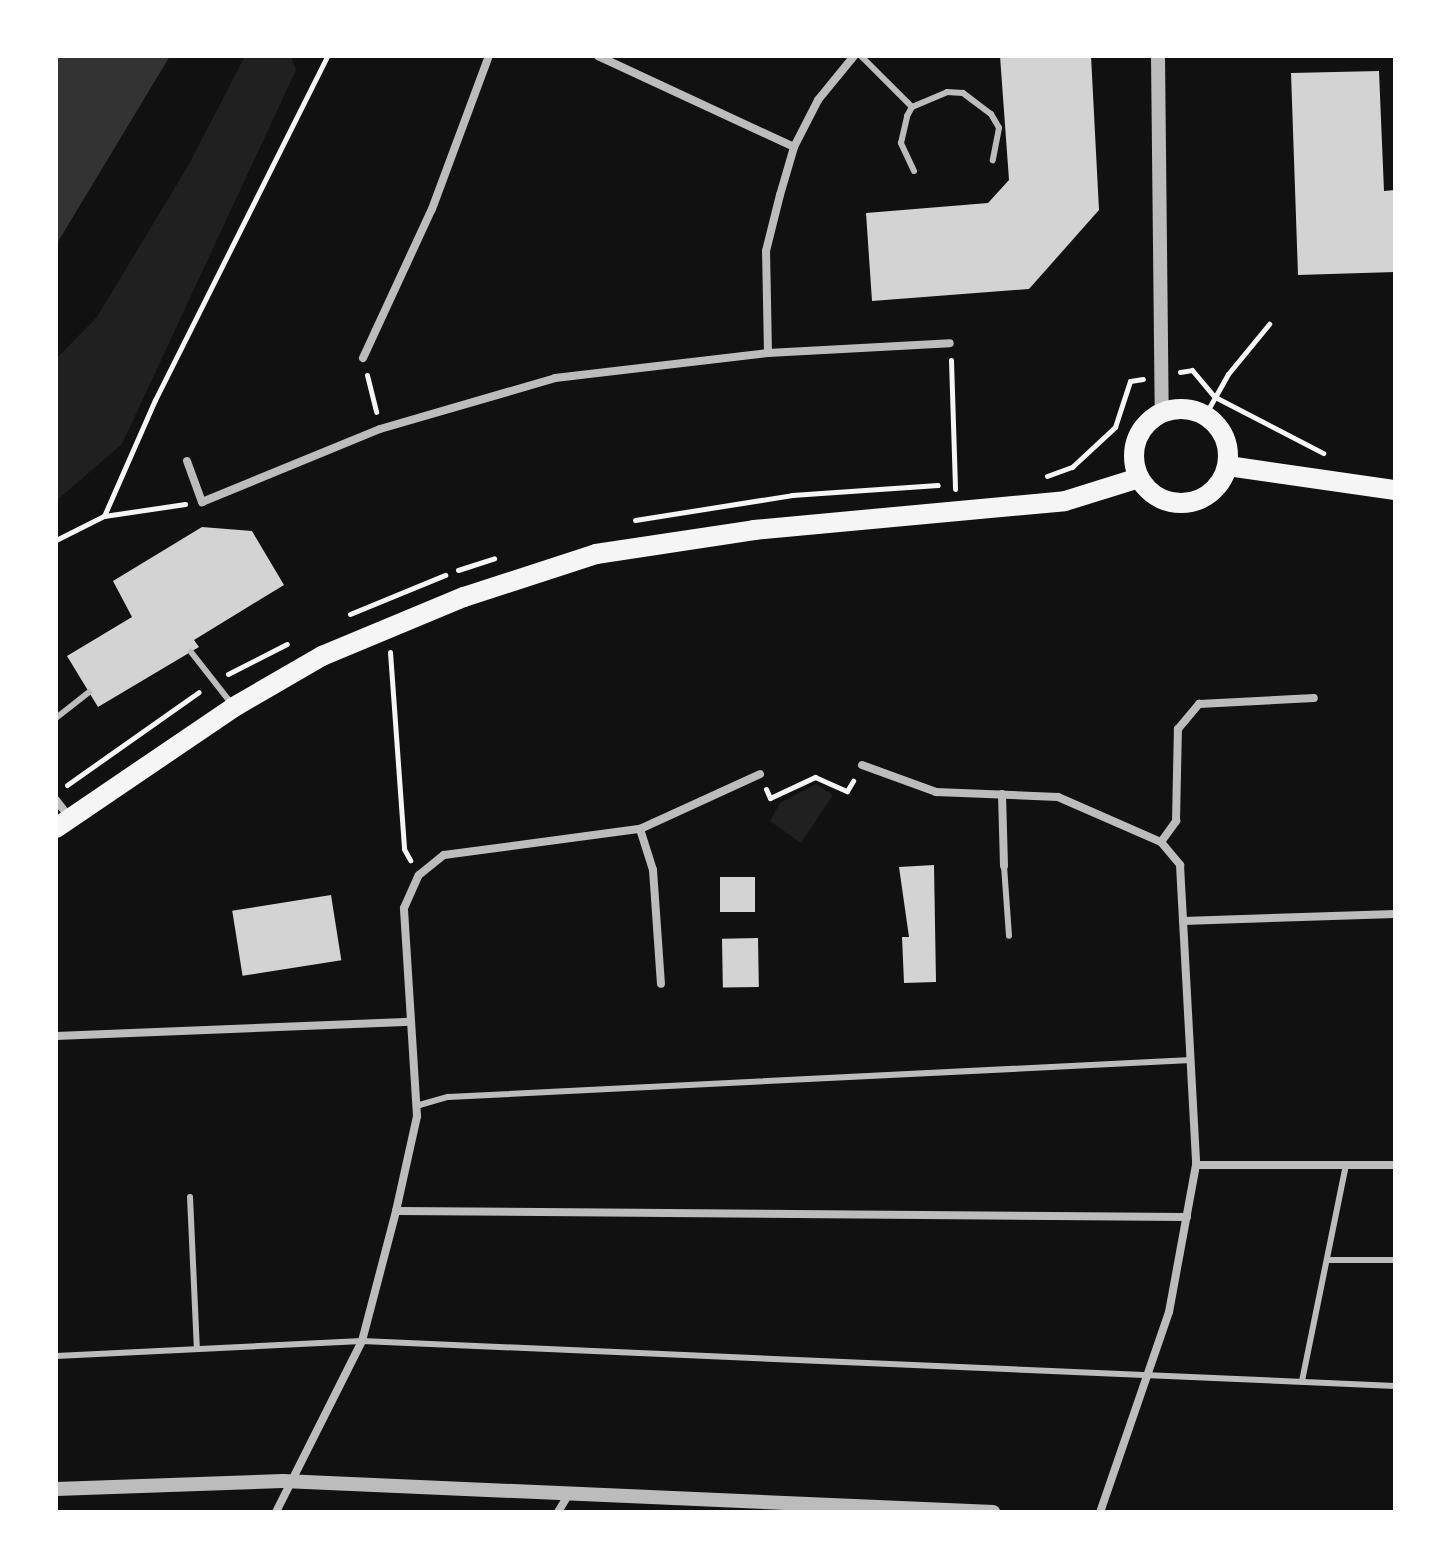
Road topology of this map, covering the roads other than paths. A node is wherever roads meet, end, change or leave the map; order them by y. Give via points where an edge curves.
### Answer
1 (489, 56) edge
2 (598, 56) edge
3 (854, 56) edge
4 (861, 56) edge
5 (1158, 56) edge
6 (912, 107) junction
7 (794, 147) junction
8 (993, 160) dead end
9 (914, 171) dead end
10 (950, 343) road end
11 (768, 353) junction
12 (363, 358) road end
13 (1162, 412) junction
14 (187, 461) dead end
15 (1228, 466) junction
16 (1139, 478) junction
17 (1395, 490) edge
18 (191, 652) dead end
19 (89, 692) dead end
20 (1314, 698) dead end
21 (234, 707) junction
22 (56, 718) edge
23 (862, 765) road end
24 (760, 774) road end
25 (1002, 794) junction
26 (56, 800) edge
27 (63, 824) edge
28 (640, 829) junction
29 (1161, 842) junction
30 (1004, 866) joint
31 (1395, 914) edge
32 (1183, 921) junction
33 (1009, 936) dead end
34 (661, 984) dead end
35 (411, 1022) junction
36 (56, 1036) edge
37 (1191, 1060) junction
38 (416, 1106) junction
39 (1196, 1165) junction
40 (1346, 1165) junction
41 (1395, 1165) edge
42 (190, 1197) dead end
43 (396, 1211) junction
44 (1187, 1217) junction
45 (1327, 1260) junction
46 (1395, 1260) edge
47 (362, 1341) junction
48 (197, 1349) junction
49 (56, 1356) edge
50 (1147, 1374) junction
51 (1302, 1381) junction
52 (1395, 1386) edge
53 (295, 1482) junction
54 (56, 1489) edge
55 (569, 1493) junction
56 (832, 1508) edge
57 (276, 1512) edge
58 (558, 1512) edge
59 (993, 1512) edge
60 (1100, 1512) edge

1 - 12 street via 432,209
2 - 7 street
3 - 7 street via 818,100
4 - 6 lane
5 - 13 street
6 - 8 lane via 947,92 978,101 999,128
6 - 9 lane via 901,143
7 - 11 street via 766,251
10 - 11 street
11 - 14 street via 555,378 380,429 202,502
13 - 15 main road via 1210,406 1225,437
13 - 16 main road via 1149,421 1134,448
15 - 16 main road via 1213,491 1187,503 1160,498
15 - 17 main road
16 - 21 main road via 1065,501 754,530 596,554 464,597 322,656
18 - 21 lane
19 - 22 lane
20 - 29 street via 1199,704 1178,729 1176,821
21 - 27 main road
23 - 25 street via 936,792
24 - 28 street
25 - 29 street via 1058,797
25 - 30 street
26 - 27 street
28 - 34 street via 653,870
28 - 35 street via 444,855 419,875 404,908
29 - 32 street via 1180,865
30 - 33 lane
31 - 32 street
32 - 37 street
35 - 36 street
35 - 38 street
37 - 38 lane via 448,1097
37 - 39 street
38 - 43 street
39 - 40 street
39 - 44 street
40 - 41 street
40 - 45 lane
42 - 48 lane
43 - 44 street
43 - 47 street
44 - 50 street via 1169,1312
45 - 46 lane
45 - 51 lane
47 - 48 lane
47 - 50 lane
47 - 53 street
48 - 49 lane
50 - 51 lane
50 - 60 street
51 - 52 lane
53 - 54 street
53 - 55 street
53 - 57 street
55 - 56 street
55 - 58 street
56 - 59 street

